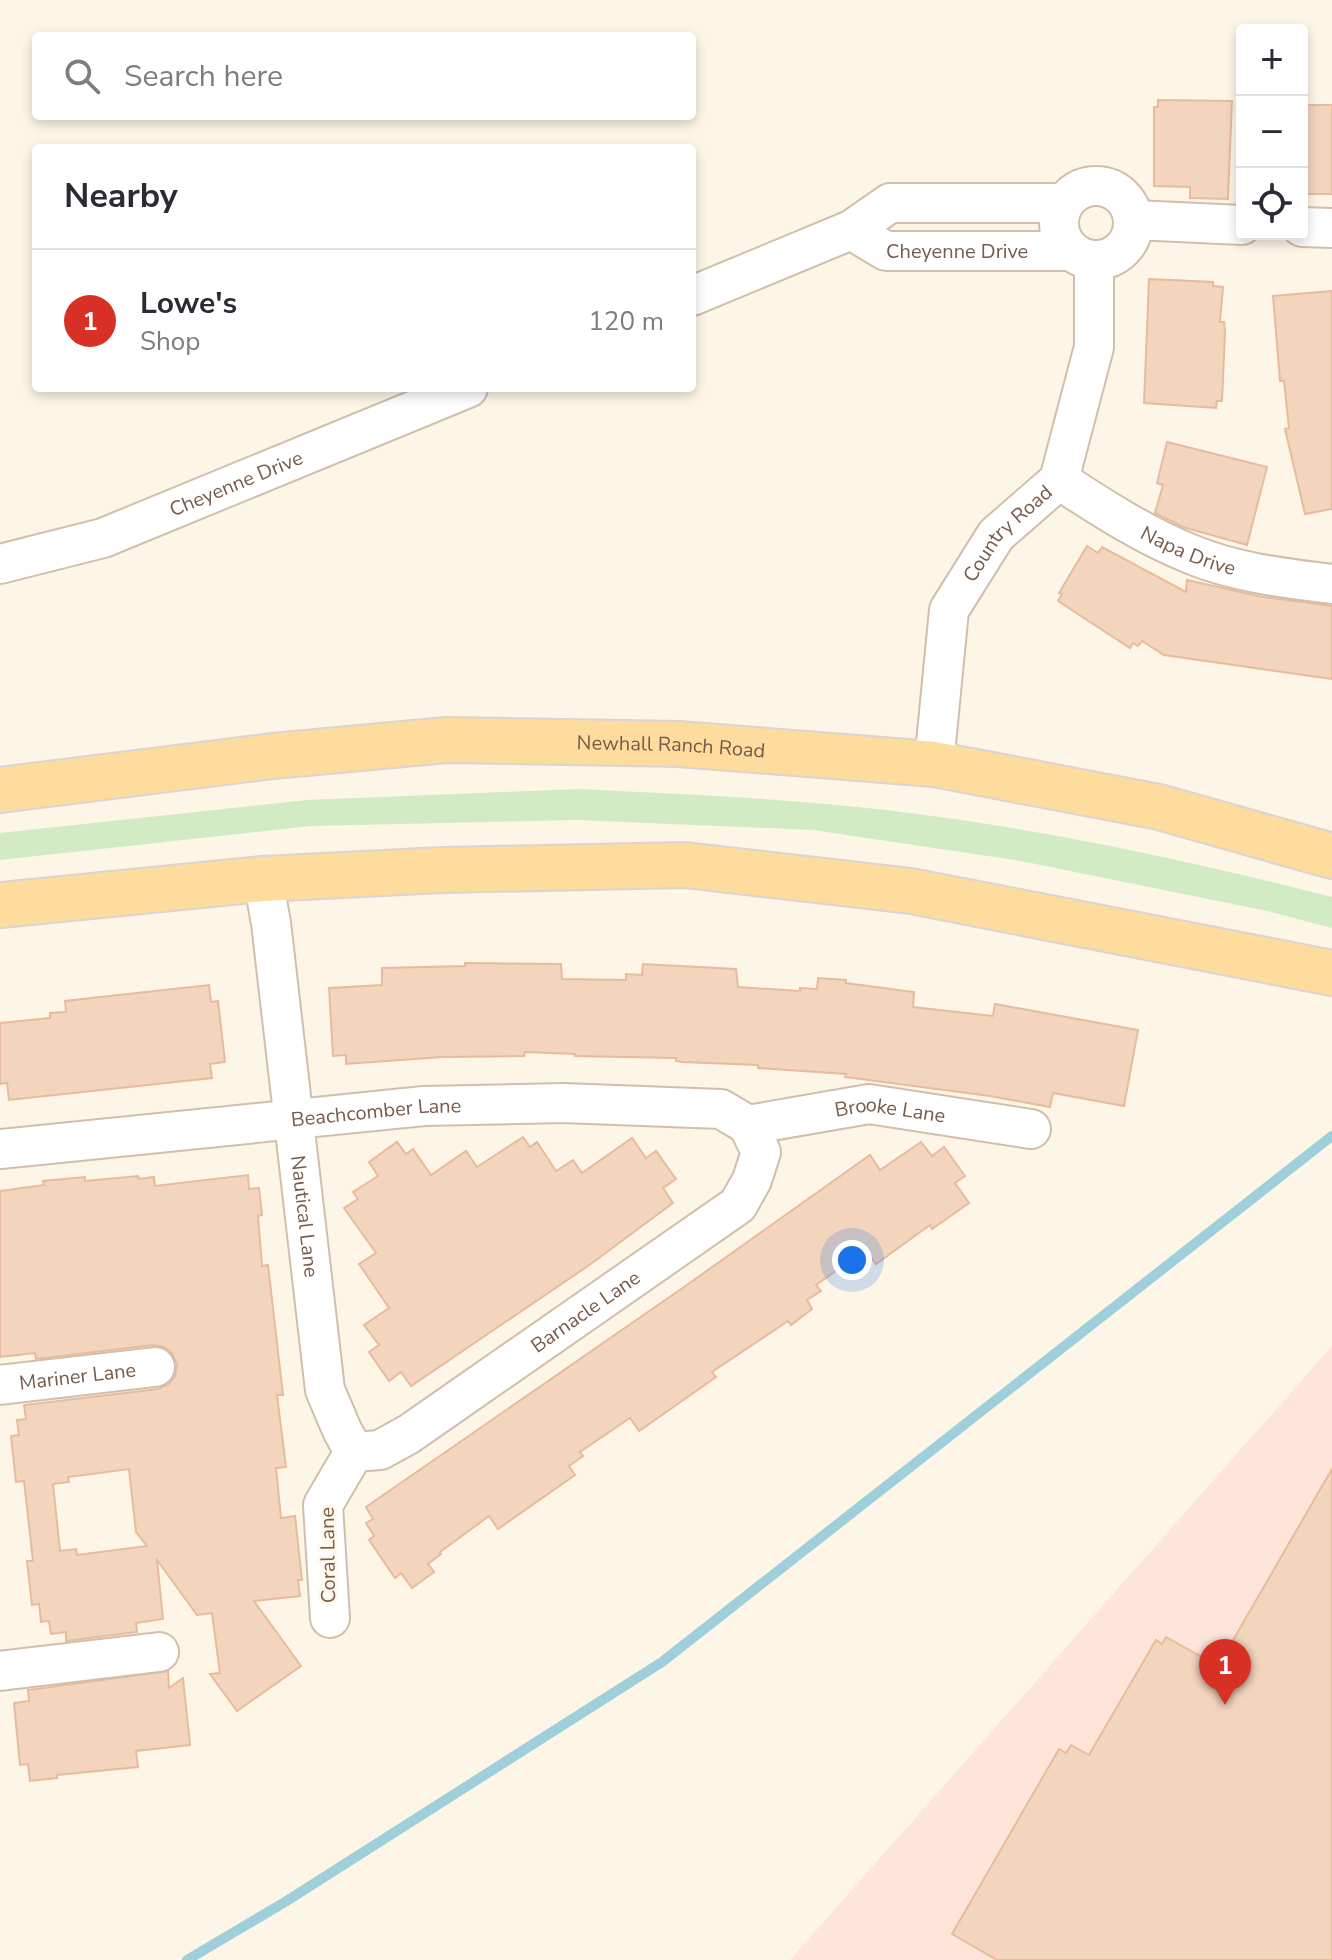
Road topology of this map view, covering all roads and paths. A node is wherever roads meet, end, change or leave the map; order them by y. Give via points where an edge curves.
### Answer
1 (1064, 203) junction
2 (1134, 220) junction
3 (1236, 225) edge
4 (1308, 227) edge
5 (1332, 228) edge
6 (851, 230) junction
7 (1082, 256) junction
8 (696, 294) edge
9 (458, 392) edge
10 (1059, 480) junction
11 (0, 564) edge
12 (1332, 584) edge
13 (934, 764) junction
14 (0, 790) edge
15 (1332, 856) edge
16 (263, 879) junction
17 (0, 905) edge
18 (1332, 973) edge
19 (292, 1119) junction
20 (748, 1125) junction
21 (1031, 1129) dead end
22 (0, 1149) edge
23 (155, 1367) dead end
24 (0, 1385) edge
25 (354, 1452) junction
26 (330, 1618) dead end
27 (159, 1652) dead end
28 (0, 1671) edge

1 - 2 street via 1082,188 1105,187 1125,199
1 - 6 street, Cheyenne Drive via 890,203
1 - 7 street via 1059,215 1062,241
2 - 3 street
2 - 7 street via 1128,244 1119,254 1107,260
4 - 5 street
6 - 7 street, Cheyenne Drive via 886,251
6 - 8 street, Cheyenne Drive
7 - 10 street, Country Road via 1094,347
9 - 11 street, Cheyenne Drive via 103,538
10 - 12 street, Napa Drive via 1136,529 1196,556 1266,575
10 - 13 street, Country Road via 996,535 949,610
13 - 14 main road, Newhall Ranch Road via 679,744 447,740
13 - 15 main road, Newhall Ranch Road via 1159,807
16 - 17 main road
16 - 18 main road via 685,865 911,891
16 - 19 street, Nautical Lane
19 - 20 street, Beachcomber Lane via 424,1106 563,1103 721,1109
19 - 22 street, Beachcomber Lane
19 - 25 street, Nautical Lane via 325,1390
20 - 21 street, Brooke Lane via 869,1104
20 - 25 street, Barnacle Lane via 761,1152 738,1205 409,1434 380,1450
23 - 24 street, Mariner Lane
25 - 26 street, Coral Lane via 323,1505
27 - 28 street

